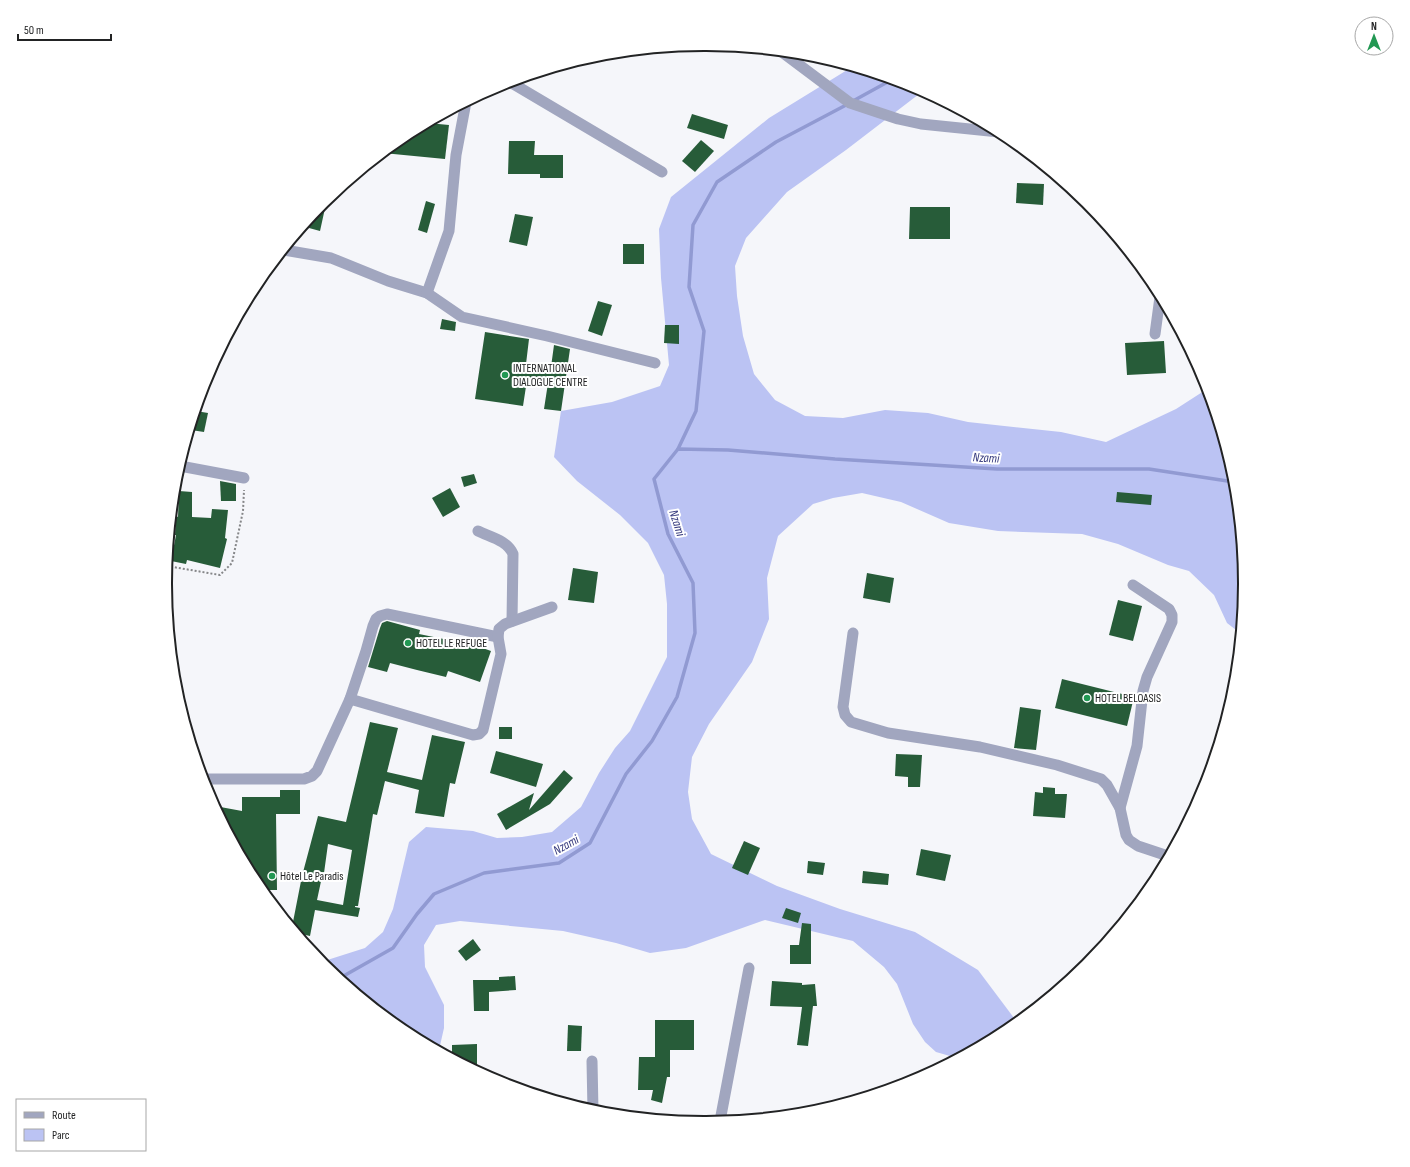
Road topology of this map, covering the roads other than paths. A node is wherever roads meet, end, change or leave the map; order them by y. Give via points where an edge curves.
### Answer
1 (790, 58) edge
2 (517, 86) edge
3 (465, 108) edge
4 (984, 131) edge
5 (662, 172) dead end
6 (290, 251) edge
7 (427, 293) junction
8 (1159, 305) edge
9 (1155, 334) dead end
10 (655, 363) dead end
11 (186, 467) edge
12 (244, 478) road end
13 (478, 531) dead end
14 (1133, 585) dead end
15 (552, 607) dead end
16 (512, 621) junction
17 (853, 632) dead end
18 (498, 637) junction
19 (350, 699) junction
20 (210, 779) edge
21 (1120, 808) junction
22 (1163, 854) edge
23 (749, 968) dead end
24 (592, 1061) dead end
25 (593, 1104) edge
26 (721, 1116) edge

1 - 4 street via 850,103 921,124
2 - 5 street
3 - 7 street via 456,155 449,231
6 - 7 street via 331,258 388,282
7 - 10 street via 462,317
8 - 9 street
11 - 12 street
13 - 16 street via 510,548
14 - 21 street via 1169,609 1172,622 1143,691 1137,746
15 - 16 street
16 - 18 street via 501,626
17 - 21 street via 844,707 845,715 851,722 888,733 980,746 1101,779
18 - 19 street via 387,614 380,616 373,626
18 - 19 street via 501,654 483,730 479,734 473,735
19 - 20 street via 326,753 312,776 304,779
21 - 22 street via 1129,840 1138,846
23 - 26 street
24 - 25 street

